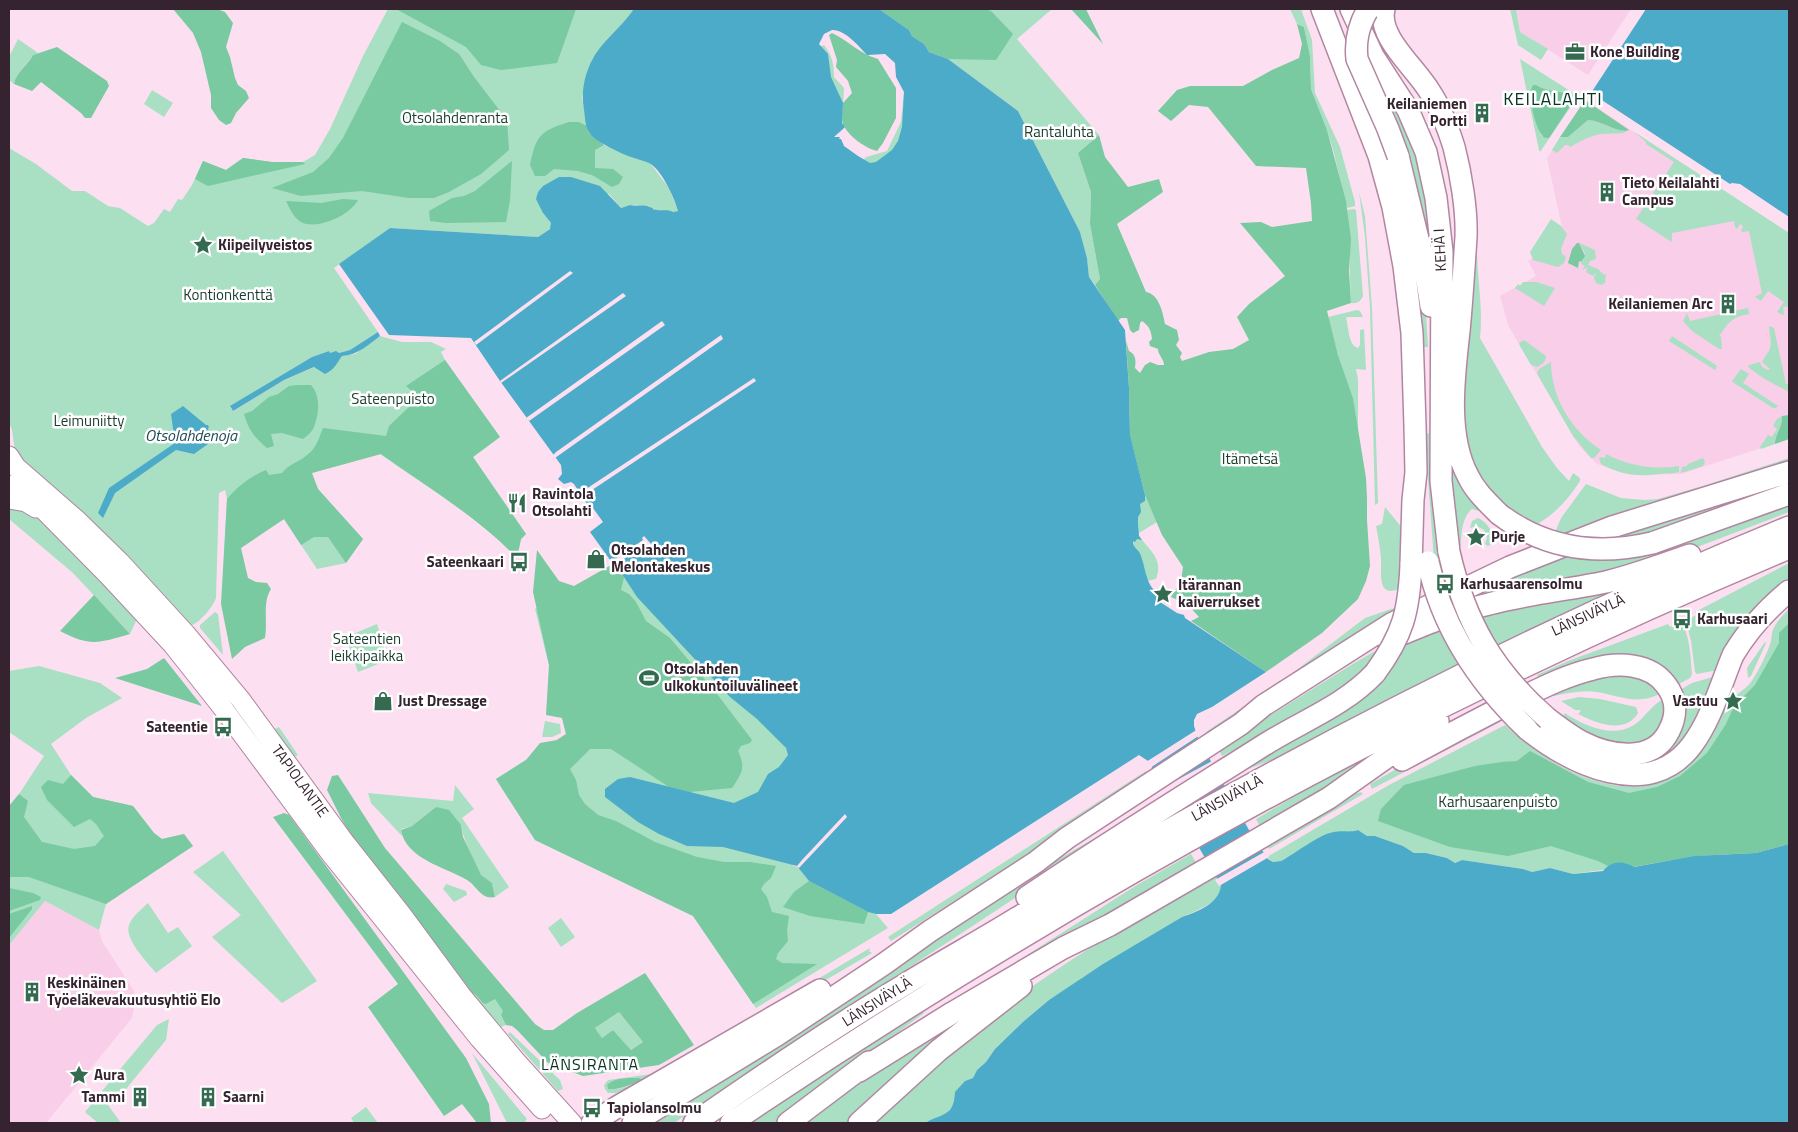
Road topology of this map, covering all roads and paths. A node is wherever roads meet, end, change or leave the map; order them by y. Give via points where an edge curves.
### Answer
1 (1322, 9) edge
2 (1368, 9) edge
3 (1426, 152) junction
4 (1441, 333) junction
5 (1456, 352) junction
6 (9, 456) edge
7 (1789, 472) edge
8 (9, 485) edge
9 (1789, 494) edge
10 (9, 499) edge
11 (46, 513) junction
12 (1789, 521) edge
13 (1789, 527) edge
14 (1789, 548) edge
15 (1789, 556) edge
16 (1420, 564) junction
17 (1789, 591) edge
18 (1241, 724) junction
19 (1160, 794) junction
20 (1329, 798) junction
21 (1240, 801) junction
22 (1185, 832) junction
23 (1110, 925) junction
24 (930, 931) junction
25 (903, 985) junction
26 (859, 1071) junction
27 (545, 1103) junction
28 (554, 1123) edge
29 (572, 1123) edge
30 (592, 1123) edge
31 (633, 1123) edge
32 (694, 1123) edge
33 (731, 1123) edge
34 (788, 1123) edge
35 (859, 1123) edge

1 - 16 highway via 1379,156 1394,207 1412,333 1416,472 1422,499
2 - 3 highway, KEHÄ I via 1373,56 1408,110
2 - 4 highway, bridge via 1357,36 1357,59 1398,156 1425,268 1432,318
2 - 5 highway via 1384,25 1388,37 1423,82 1439,109 1454,147 1466,234
3 - 4 highway, KEHÄ I via 1436,198 1442,252
3 - 5 highway via 1438,172 1451,221
4 - 20 highway, KEHÄ I, bridge via 1441,481 1449,552 1461,598 1483,643 1514,686 1548,719 1583,743 1615,754 1652,750 1662,743 1675,713 1673,696 1663,680 1651,672 1627,666 1594,668 1533,692 1452,732 1345,793
5 - 9 highway, bridge via 1455,431 1468,476 1499,514 1533,535 1562,545 1614,550 1652,543
6 - 27 main road, TAPIOLANTIE via 16,467 78,521 147,590 213,665
7 - 18 highway via 1612,527 1510,566 1391,624 1264,705
8 - 11 main road, TAPIOLANTIE via 28,494
10 - 11 main road via 26,502
11 - 27 main road, TAPIOLANTIE via 173,646 331,854 479,1038
12 - 18 highway via 1637,573 1489,604 1433,621 1355,657
13 - 21 highway, LÄNSIVÄYLÄ via 1524,646 1328,743
14 - 21 highway, LÄNSIVÄYLÄ via 1568,646
15 - 20 highway via 1740,584 1610,641 1550,663 1474,700
16 - 17 highway, bridge via 1463,651 1491,691 1527,730 1566,756 1594,769 1621,773 1646,774 1660,770 1683,756 1700,732 1733,655 1764,613
16 - 19 highway, bridge via 1396,642 1364,685 1227,765
18 - 19 highway via 1212,742
19 - 24 highway via 1036,862
19 - 25 highway
20 - 23 highway
21 - 22 highway, LÄNSIVÄYLÄ
22 - 25 highway, LÄNSIVÄYLÄ via 1092,874
22 - 26 highway via 1165,859 945,1003
22 - 33 highway, LÄNSIVÄYLÄ
23 - 26 highway via 1063,948
23 - 35 highway via 987,1012 939,1050
24 - 30 highway via 878,956
24 - 31 highway via 776,1035
25 - 32 highway, LÄNSIVÄYLÄ
26 - 34 highway
27 - 28 main road, TAPIOLANTIE
27 - 29 main road, TAPIOLANTIE

